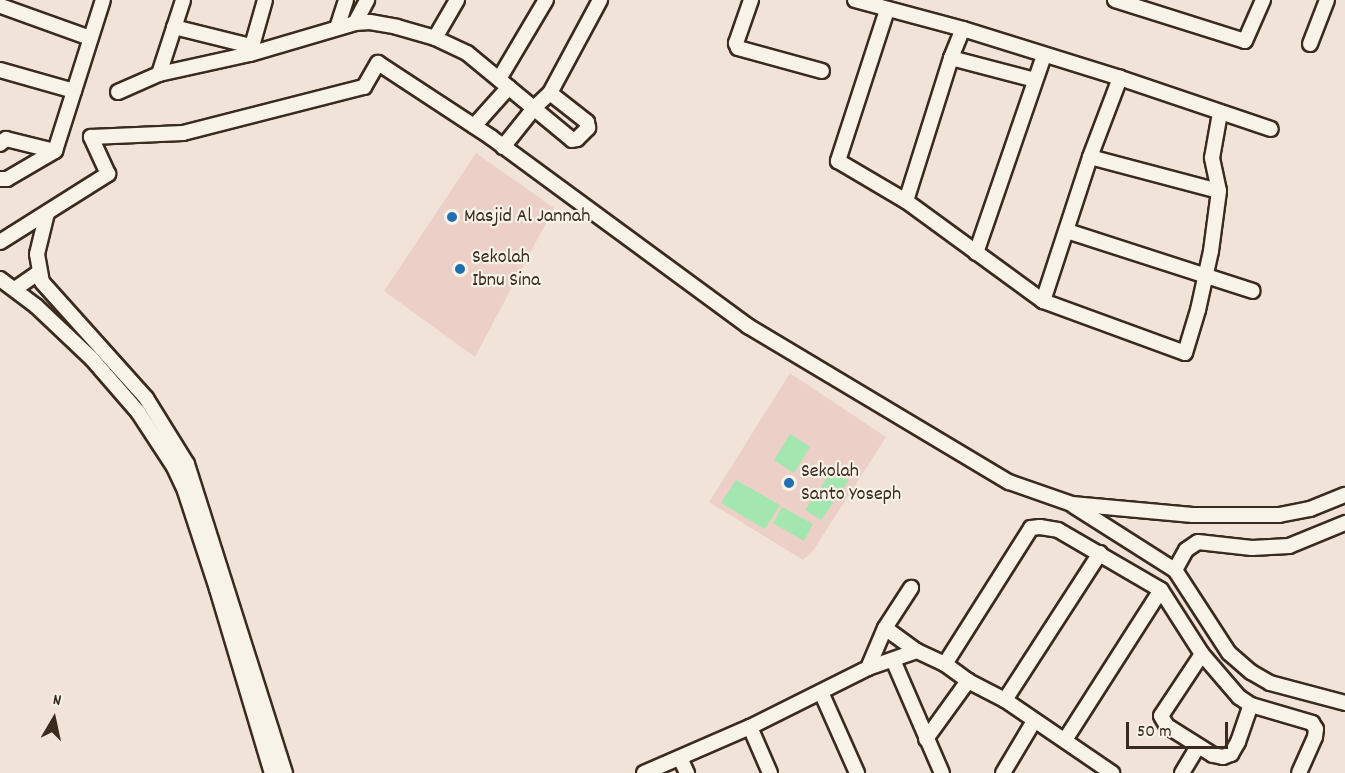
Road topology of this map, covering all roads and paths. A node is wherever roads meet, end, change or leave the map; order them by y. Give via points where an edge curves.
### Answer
1 (103, 0) edge
2 (183, 0) edge
3 (265, 0) edge
4 (346, 0) edge
5 (367, 0) edge
6 (457, 0) edge
7 (546, 0) edge
8 (751, 0) edge
9 (855, 0) edge
10 (1115, 0) edge
11 (1263, 0) edge
12 (1327, 0) edge
13 (597, 1) edge
14 (1, 6) edge
15 (887, 10) junction
16 (355, 22) junction
17 (174, 27) junction
18 (337, 28) junction
19 (963, 30) junction
20 (90, 38) junction
21 (435, 38) junction
22 (1310, 44) dead end
23 (251, 50) junction
24 (1044, 55) junction
25 (951, 58) junction
26 (0, 70) edge
27 (822, 71) dead end
28 (159, 74) junction
29 (1120, 78) junction
30 (1035, 80) junction
31 (504, 83) junction
32 (74, 91) junction
33 (118, 92) dead end
34 (550, 93) junction
35 (535, 107) junction
36 (1220, 113) junction
37 (474, 126) junction
38 (1272, 129) dead end
39 (0, 144) edge
40 (503, 147) junction
41 (55, 151) junction
42 (1090, 157) junction
43 (0, 179) edge
44 (1219, 191) junction
45 (906, 201) junction
46 (47, 213) junction
47 (1067, 231) junction
48 (0, 242) edge
49 (976, 254) junction
50 (39, 272) junction
51 (1206, 274) junction
52 (0, 279) edge
53 (15, 289) junction
54 (1253, 291) dead end
55 (1043, 301) junction
56 (1345, 495) edge
57 (1072, 504) junction
58 (1345, 523) edge
59 (1101, 553) junction
60 (1175, 570) junction
61 (911, 588) dead end
62 (1161, 590) junction
63 (885, 628) junction
64 (917, 651) junction
65 (1202, 654) junction
66 (893, 660) junction
67 (945, 663) junction
68 (868, 668) junction
69 (968, 681) junction
70 (821, 692) junction
71 (1005, 700) junction
72 (1345, 703) edge
73 (1251, 705) junction
74 (1034, 720) junction
75 (750, 727) junction
76 (926, 739) junction
77 (1065, 740) junction
78 (1198, 746) junction
79 (680, 758) junction
80 (1096, 769) edge
81 (272, 773) edge
82 (285, 773) edge
83 (644, 773) edge
84 (687, 773) edge
85 (770, 773) edge
86 (857, 773) edge
87 (942, 773) edge
88 (1003, 773) edge
89 (1112, 773) edge
90 (1182, 773) edge
91 (1299, 773) edge

1 - 20 street
2 - 17 street
3 - 23 street
4 - 18 street
5 - 16 street
6 - 21 street
7 - 31 street
8 - 27 street via 736,43 738,48
9 - 15 street
10 - 11 street via 1245,41
12 - 22 street
13 - 34 street
14 - 20 street
15 - 19 street
15 - 45 street via 838,161
16 - 18 street
16 - 21 street via 397,27
17 - 23 street
17 - 28 street
18 - 23 street
19 - 24 street
19 - 25 street
20 - 32 street
21 - 31 street via 467,53
23 - 28 street
24 - 29 street
24 - 30 street
25 - 30 street
25 - 45 street
26 - 32 street
28 - 33 street
29 - 36 street
29 - 42 street
30 - 49 street
31 - 35 street
31 - 37 street
32 - 41 street
34 - 35 street
34 - 35 street via 588,122 588,128 577,140 572,140
35 - 40 street
36 - 38 street
36 - 44 street via 1212,158
37 - 40 street
37 - 46 street via 378,63 364,87 183,133 92,137 108,174
39 - 41 street via 6,139
40 - 57 street via 747,326 1009,482
41 - 43 street via 7,179
42 - 44 street
42 - 47 street
44 - 51 street
45 - 49 street
46 - 48 street
46 - 50 street via 38,254
47 - 51 street
47 - 55 street
49 - 55 street
50 - 53 street
50 - 82 street via 48,291 146,398 187,464
51 - 54 street
51 - 55 street via 1185,353
52 - 53 street
53 - 81 street via 92,359 138,412 174,467 210,567
56 - 57 street via 1310,509 1279,515 1193,515
57 - 60 street
58 - 60 street via 1289,546 1252,548 1198,542 1186,550
59 - 62 street
59 - 67 street via 1058,530 1031,528
59 - 71 street
60 - 72 street via 1229,652 1251,672 1270,683
61 - 63 street
62 - 65 street
62 - 77 street
63 - 64 street
63 - 68 street
64 - 66 street
64 - 67 street
65 - 73 street via 1239,697
65 - 78 street via 1161,716 1167,726
66 - 68 street
66 - 76 street
67 - 69 street
68 - 70 street
69 - 71 street
69 - 76 street
70 - 75 street
70 - 86 street
71 - 74 street
73 - 78 street via 1231,754 1214,755
73 - 91 street via 1296,717 1315,727 1315,737
74 - 77 street
74 - 88 street
75 - 79 street
75 - 85 street
76 - 87 street
77 - 80 street
78 - 90 street
79 - 83 street
79 - 84 street
80 - 89 street

